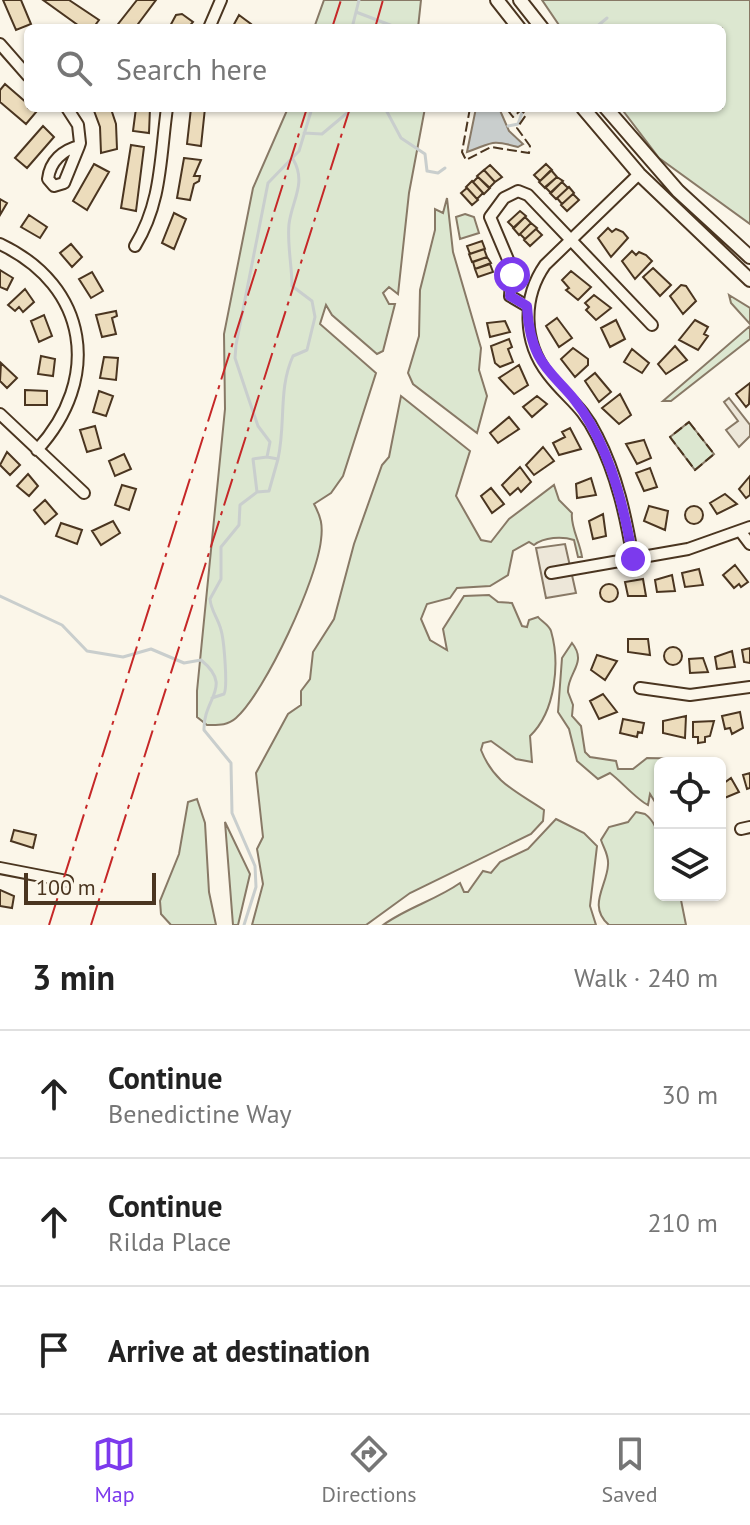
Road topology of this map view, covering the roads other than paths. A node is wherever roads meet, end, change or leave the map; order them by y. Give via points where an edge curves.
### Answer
1 (221, 0) edge
2 (497, 0) edge
3 (520, 0) edge
4 (211, 24) edge
5 (516, 24) edge
6 (539, 24) edge
7 (0, 44) edge
8 (24, 71) edge
9 (70, 112) edge
10 (167, 112) edge
11 (586, 112) edge
12 (609, 112) edge
13 (79, 146) dead end
14 (639, 174) junction
15 (570, 240) junction
16 (0, 244) edge
17 (135, 246) dead end
18 (750, 257) edge
19 (750, 280) edge
20 (527, 306) junction
21 (652, 325) dead end
22 (0, 414) edge
23 (37, 450) junction
24 (84, 493) dead end
25 (745, 529) edge
26 (750, 544) edge
27 (633, 559) junction
28 (551, 573) dead end
29 (750, 687) edge
30 (640, 688) dead end
31 (0, 868) edge
32 (67, 881) dead end

1 - 4 street
2 - 5 main road
3 - 6 main road
7 - 8 street
9 - 13 street via 78,125
10 - 17 street via 155,206
11 - 14 main road
12 - 18 main road via 678,191
14 - 15 street
14 - 19 main road
15 - 20 street via 536,278
15 - 20 street via 523,192 512,192 493,209 491,223 512,269 510,296
15 - 21 street
16 - 23 street via 35,265 57,287 77,341 72,393 58,425
20 - 27 street via 540,363 576,401 606,454
22 - 23 street
23 - 24 street
25 - 26 street
25 - 27 street via 688,549
27 - 28 street
29 - 30 street via 690,695
31 - 32 street

